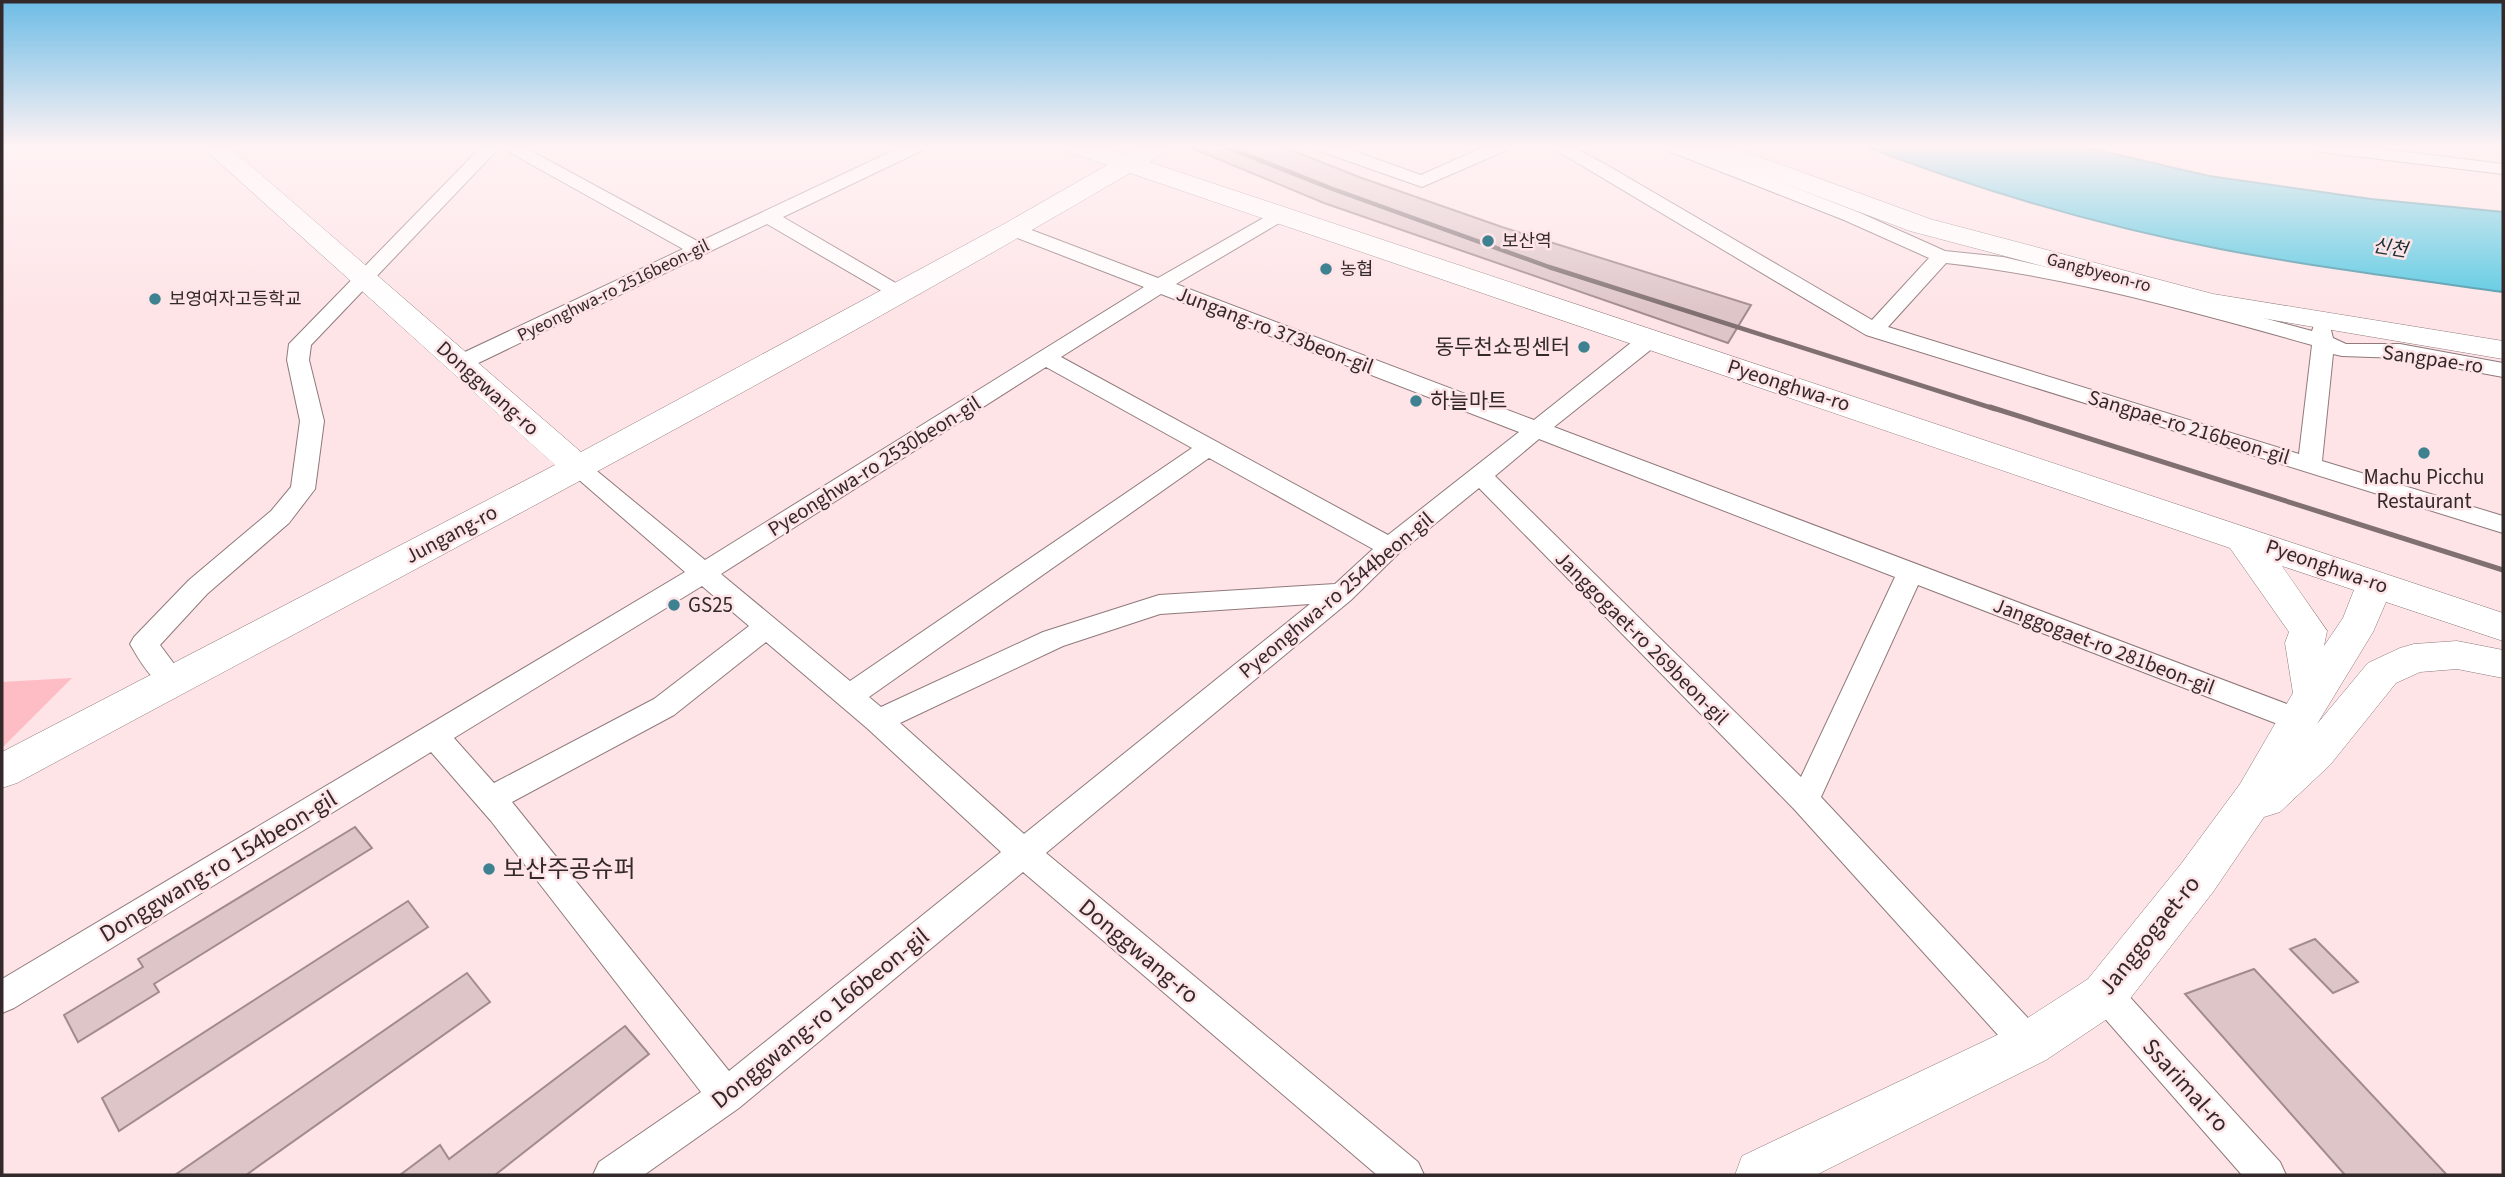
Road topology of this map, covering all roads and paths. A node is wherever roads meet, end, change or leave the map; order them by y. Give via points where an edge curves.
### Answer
1 (275, 201) edge
2 (438, 201) edge
3 (609, 201) edge
4 (799, 201) edge
5 (1064, 201) edge
6 (1239, 201) edge
7 (1658, 201) edge
8 (1812, 201) edge
9 (1855, 201) edge
10 (1279, 215) junction
11 (767, 216) junction
12 (1014, 230) junction
13 (697, 249) junction
14 (1941, 256) junction
15 (363, 278) junction
16 (1159, 286) junction
17 (899, 293) junction
18 (1874, 330) junction
19 (2322, 331) junction
20 (1650, 339) junction
21 (2503, 350) edge
22 (1046, 358) junction
23 (460, 363) junction
24 (2503, 370) edge
25 (1537, 429) junction
26 (1209, 447) junction
27 (2310, 464) junction
28 (578, 467) junction
29 (1480, 475) junction
30 (2503, 525) edge
31 (2240, 536) junction
32 (1390, 547) junction
33 (1911, 571) junction
34 (702, 575) junction
35 (2375, 583) junction
36 (1342, 593) junction
37 (2503, 627) edge
38 (765, 628) junction
39 (2503, 664) edge
40 (173, 681) junction
41 (849, 696) junction
42 (2305, 707) junction
43 (878, 721) junction
44 (434, 736) junction
45 (2, 771) edge
46 (491, 799) junction
47 (1805, 800) junction
48 (2227, 836) junction
49 (1023, 853) junction
50 (2105, 994) junction
51 (2, 997) edge
52 (2029, 1044) junction
53 (726, 1096) junction
54 (612, 1175) edge
55 (1405, 1175) edge
56 (1761, 1175) edge
57 (2267, 1175) edge

1 - 15 street, Donggwang-ro
2 - 15 street
3 - 13 street
4 - 11 street, Pyeonghwa-ro 2516beon-gil
5 - 12 street, Jungang-ro
6 - 10 street, Pyeonghwa-ro
7 - 18 street, Sangpae-ro 216beon-gil
8 - 14 street, Sangpae-ro
9 - 19 street, Gangbyeon-ro via 1920,225
10 - 16 street, Pyeonghwa-ro 2530beon-gil
10 - 20 street, Pyeonghwa-ro
11 - 13 street, Pyeonghwa-ro 2516beon-gil
11 - 17 street
12 - 16 street, Jungang-ro 373beon-gil
12 - 17 street, Jungang-ro
13 - 23 street, Pyeonghwa-ro 2516beon-gil
14 - 18 street
14 - 19 street, Sangpae-ro via 2003,263 2233,316
15 - 23 street, Donggwang-ro
15 - 40 street via 300,344 298,360 312,421 303,489 280,517 198,587 144,644
16 - 22 street, Pyeonghwa-ro 2530beon-gil
16 - 25 street, Jungang-ro 373beon-gil
17 - 28 street, Jungang-ro
18 - 27 street, Sangpae-ro 216beon-gil
19 - 21 street, Gangbyeon-ro
19 - 24 street, Sangpae-ro via 2342,350 2400,351
19 - 27 street
20 - 25 street, Pyeonghwa-ro 2544beon-gil
20 - 31 street, Pyeonghwa-ro
22 - 26 street
22 - 34 street, Pyeonghwa-ro 2530beon-gil
23 - 28 street, Donggwang-ro
25 - 29 street, Pyeonghwa-ro 2544beon-gil
25 - 33 street, Janggogaet-ro 281beon-gil
26 - 32 street
26 - 41 street
27 - 30 street, Sangpae-ro 216beon-gil
28 - 34 street, Donggwang-ro
28 - 40 street, Jungang-ro
29 - 32 street, Pyeonghwa-ro 2544beon-gil
29 - 47 street, Janggogaet-ro 269beon-gil
31 - 35 street, Pyeonghwa-ro
31 - 42 street via 2308,631 2304,643
32 - 36 street, Pyeonghwa-ro 2544beon-gil
33 - 42 street, Janggogaet-ro 281beon-gil
33 - 47 street
34 - 38 street, Donggwang-ro
34 - 44 street, Donggwang-ro 154beon-gil
35 - 37 street, Pyeonghwa-ro
35 - 42 street, Janggogaet-ro via 2360,622
36 - 43 street via 1159,605 1053,639
36 - 49 street, Pyeonghwa-ro 2544beon-gil
38 - 41 street, Donggwang-ro
38 - 46 street via 664,707
39 - 48 street via 2457,655 2414,658 2382,673 2315,752
40 - 45 street, Jungang-ro
41 - 43 street, Donggwang-ro
42 - 48 street, Janggogaet-ro
43 - 49 street, Donggwang-ro
44 - 46 street
44 - 51 street, Donggwang-ro 154beon-gil
46 - 53 street
47 - 52 street, Janggogaet-ro 269beon-gil
48 - 50 street, Janggogaet-ro
49 - 53 street, Donggwang-ro 166beon-gil
49 - 55 street, Donggwang-ro
50 - 52 street, Janggogaet-ro
50 - 57 street, Ssarimal-ro
52 - 56 street, Janggogaet-ro
53 - 54 street, Donggwang-ro 166beon-gil

